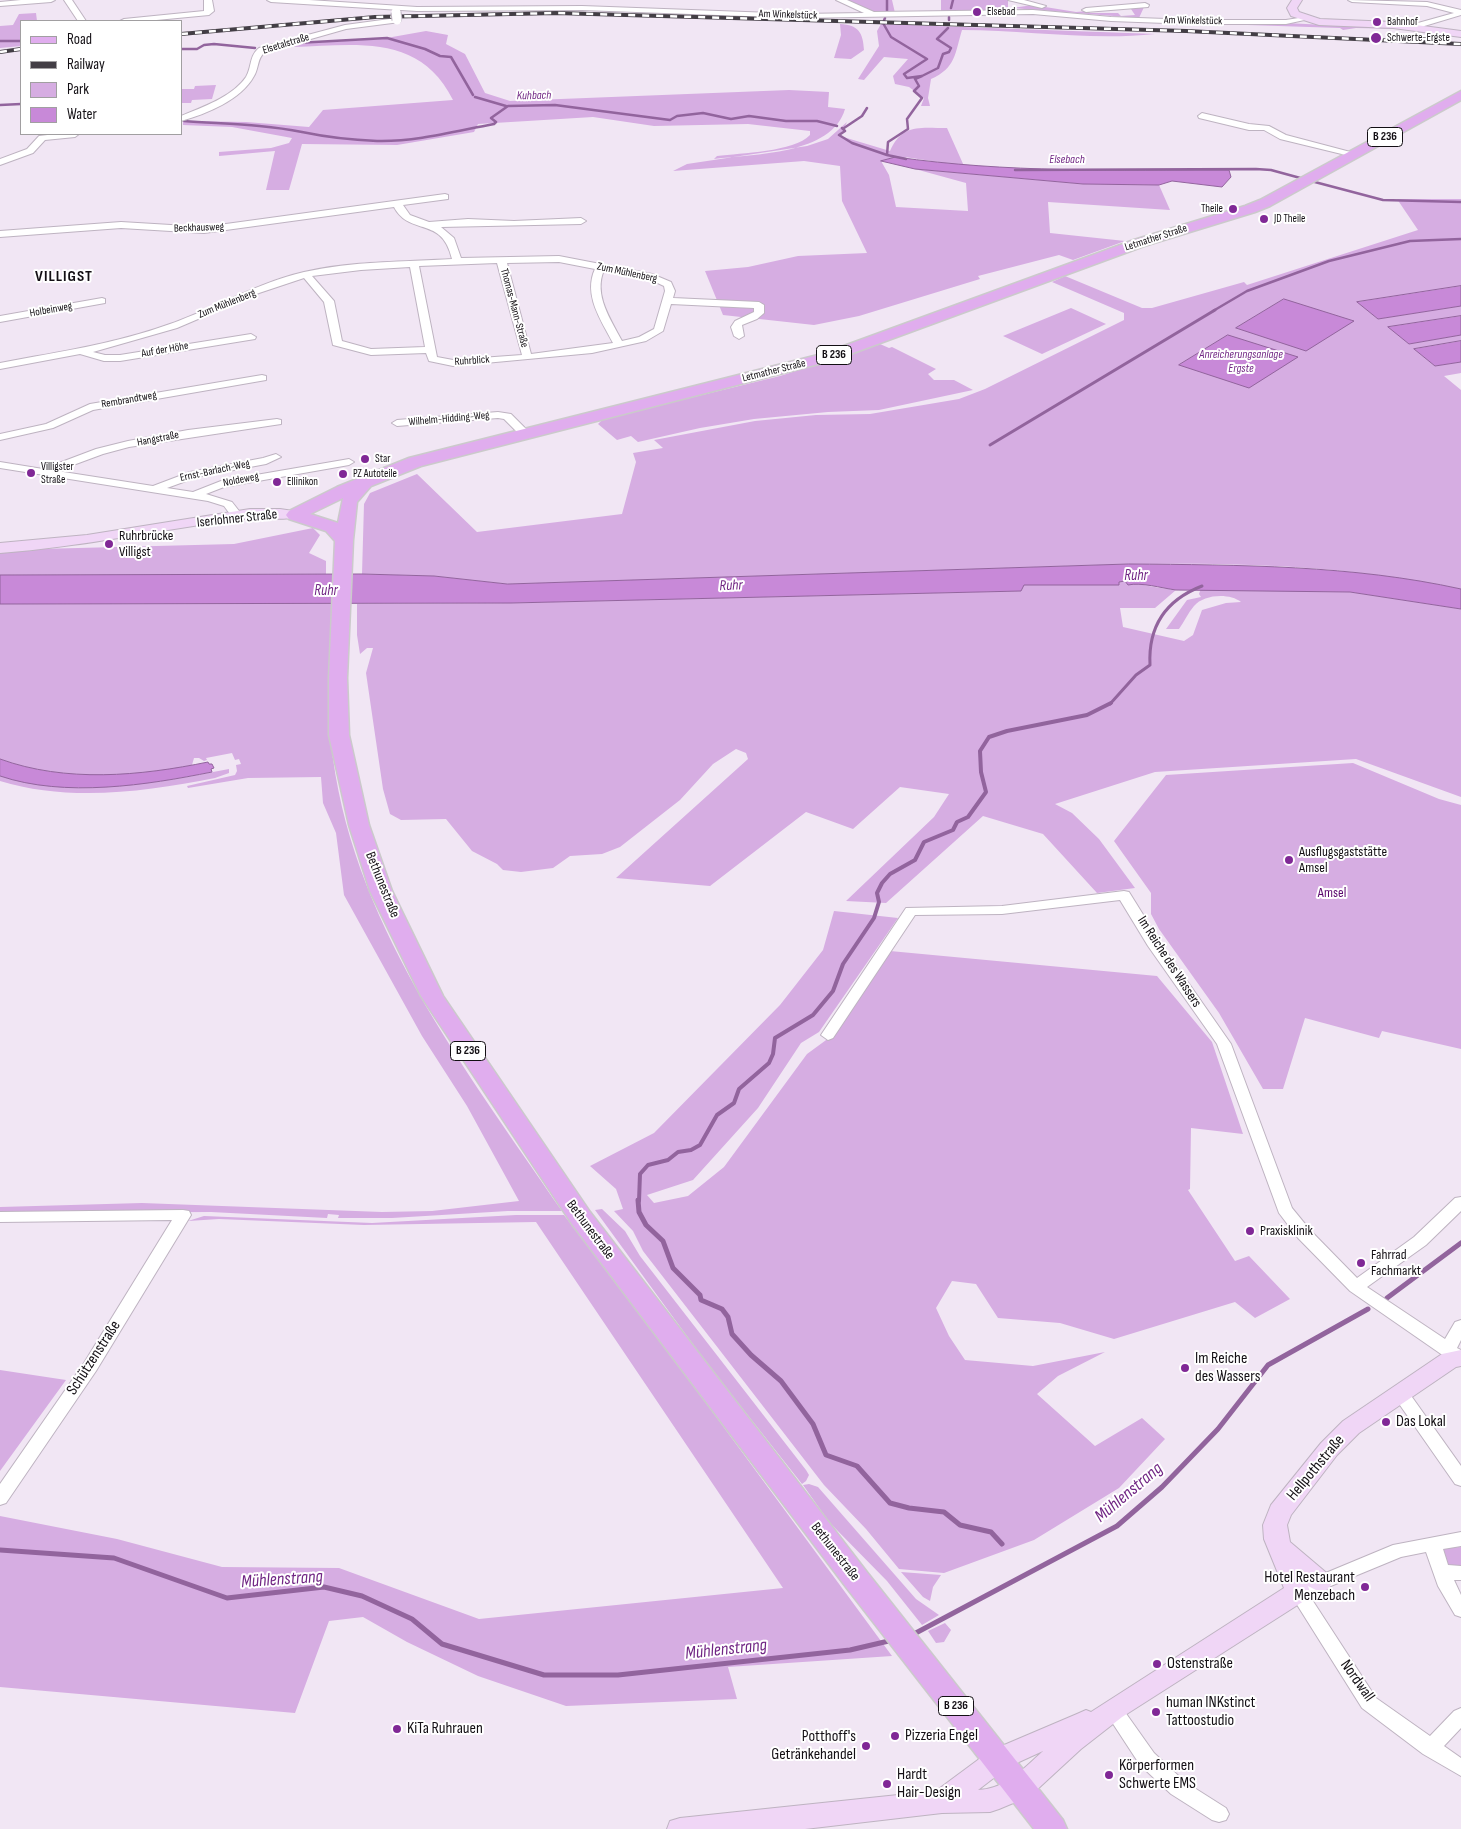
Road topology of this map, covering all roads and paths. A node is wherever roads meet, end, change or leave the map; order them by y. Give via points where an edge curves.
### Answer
1 (51, 0) edge
2 (68, 0) edge
3 (208, 0) edge
4 (271, 0) edge
5 (840, 0) edge
6 (1011, 0) edge
7 (1297, 0) edge
8 (1352, 0) edge
9 (1373, 1) edge
10 (0, 4) edge
11 (1145, 5) dead end
12 (397, 12) edge
13 (1009, 12) junction
14 (1461, 12) edge
15 (874, 16) junction
16 (1305, 19) junction
17 (81, 20) edge
18 (134, 20) edge
19 (1421, 25) dead end
20 (1461, 34) edge
21 (1461, 95) edge
22 (1202, 116) dead end
23 (182, 119) edge
24 (68, 135) edge
25 (1354, 154) junction
26 (0, 162) edge
27 (446, 197) dead end
28 (398, 205) junction
29 (581, 221) dead end
30 (428, 225) junction
31 (0, 234) edge
32 (501, 259) junction
33 (456, 261) junction
34 (414, 265) junction
35 (600, 268) junction
36 (306, 275) junction
37 (102, 301) dead end
38 (667, 301) junction
39 (0, 319) edge
40 (739, 336) dead end
41 (251, 337) dead end
42 (619, 345) junction
43 (430, 350) junction
44 (80, 351) junction
45 (528, 356) junction
46 (0, 366) edge
47 (262, 378) dead end
48 (277, 422) dead end
49 (398, 423) dead end
50 (524, 433) junction
51 (0, 437) edge
52 (276, 457) dead end
53 (349, 462) dead end
54 (0, 465) edge
55 (44, 472) junction
56 (365, 482) junction
57 (155, 489) junction
58 (195, 496) junction
59 (295, 515) junction
60 (237, 516) junction
61 (0, 548) edge
62 (344, 548) junction
63 (828, 1035) dead end
64 (1461, 1202) edge
65 (0, 1217) edge
66 (1356, 1287) junction
67 (1461, 1326) edge
68 (1456, 1355) edge
69 (1401, 1394) junction
70 (1461, 1480) edge
71 (0, 1498) edge
72 (1461, 1540) edge
73 (1433, 1544) junction
74 (1278, 1547) joint
75 (1442, 1572) junction
76 (1461, 1573) edge
77 (1309, 1587) junction
78 (1461, 1610) edge
79 (1113, 1710) junction
80 (1461, 1716) edge
81 (1430, 1748) junction
82 (999, 1759) junction
83 (1461, 1768) edge
84 (1021, 1788) junction
85 (942, 1802) junction
86 (1219, 1814) dead end
87 (680, 1829) edge
88 (1052, 1829) edge

1 - 10 street
2 - 17 street
3 - 18 street via 210,11 206,13
4 - 12 street, Am Winkelstück
5 - 15 street
6 - 11 street via 1078,9
6 - 13 street
7 - 16 main road via 1293,11
8 - 9 street
9 - 14 street via 1428,4
12 - 15 street, Am Winkelstück via 592,8 779,16
12 - 23 street, Elsetalstraße via 262,50 254,58 250,77 235,92
13 - 15 street, Am Winkelstück
13 - 16 street, Am Winkelstück via 1193,22
14 - 19 street
16 - 20 main road
21 - 25 main road, Letmather Straße / B 236
22 - 25 street via 1266,128 1283,137
24 - 26 street via 42,138 30,151
25 - 50 main road, Letmather Straße / B 236 via 1250,209 1139,243 828,357
27 - 28 street, Beckhausweg
28 - 30 street via 405,217
28 - 31 street, Beckhausweg via 204,230 121,225
29 - 30 street
30 - 33 street via 448,236
32 - 33 street, Zum Mühlenberg
32 - 35 street, Zum Mühlenberg via 559,259
32 - 45 street, Thomas-Mann-Straße
33 - 34 street, Zum Mühlenberg
34 - 36 street, Zum Mühlenberg via 340,269
34 - 43 street
35 - 38 street, Zum Mühlenberg via 663,281 670,287
35 - 42 street via 595,276 595,295
36 - 43 street via 329,301 337,343 370,352
36 - 44 street, Zum Mühlenberg via 275,284 174,326
37 - 39 street, Holbeinweg
38 - 40 street, Zum Mühlenberg via 759,305 759,313 738,323
38 - 42 street, Ruhrblick via 658,330 646,338
41 - 44 street, Auf der Höhe via 120,358 92,356
42 - 45 street, Ruhrblick
43 - 45 street, Ruhrblick via 433,359 453,363
44 - 46 street, Zum Mühlenberg
47 - 51 street, Rembrandtweg via 90,407 49,426
48 - 55 street, Hangstraße via 152,440 79,457
49 - 50 street, Wilhelm-Hidding-Weg via 498,415 507,416
50 - 56 main road, Letmather Straße / B 236 via 416,462
52 - 57 street, Ernst-Barlach-Weg via 194,474
53 - 58 street, Noldeweg via 220,484
54 - 55 street
55 - 57 street
56 - 59 main road, Letmather Straße / B 236 via 327,497
56 - 62 main road, Bethunestraße / B 236 via 349,501
57 - 58 street
58 - 60 street via 228,504
59 - 60 main road, Iserlohner Straße
59 - 62 main road via 332,527
60 - 61 main road, Iserlohner Straße via 108,537
62 - 82 main road, Bethunestraße / B 236 via 338,678 339,735 359,824 381,891 432,996 575,1210 789,1492
63 - 66 street, Im Reiche des Wassers via 911,911 1002,910 1124,895 1155,946 1224,1044 1286,1209 1304,1234
64 - 66 street via 1420,1241
65 - 71 street, Schützenstraße via 184,1215 90,1367
66 - 68 street, Im Reiche des Wassers
67 - 68 street
68 - 69 street, Hellpothstraße
69 - 70 street
69 - 74 street, Hellpothstraße via 1351,1427 1290,1497 1275,1525
72 - 73 street
73 - 75 street
73 - 77 street via 1399,1550
74 - 77 main road, Hellpothstraße
75 - 76 street
75 - 78 street
77 - 79 street
77 - 81 street, Nordwall via 1369,1703
79 - 82 main road
79 - 84 main road via 1072,1741
79 - 86 street via 1147,1759 1178,1788
80 - 81 street
81 - 83 street, Nordwall
82 - 84 main road, Bethunestraße / B 236
82 - 85 main road
84 - 85 main road via 990,1801
84 - 88 main road, Bethunestraße / B 236
85 - 87 main road

